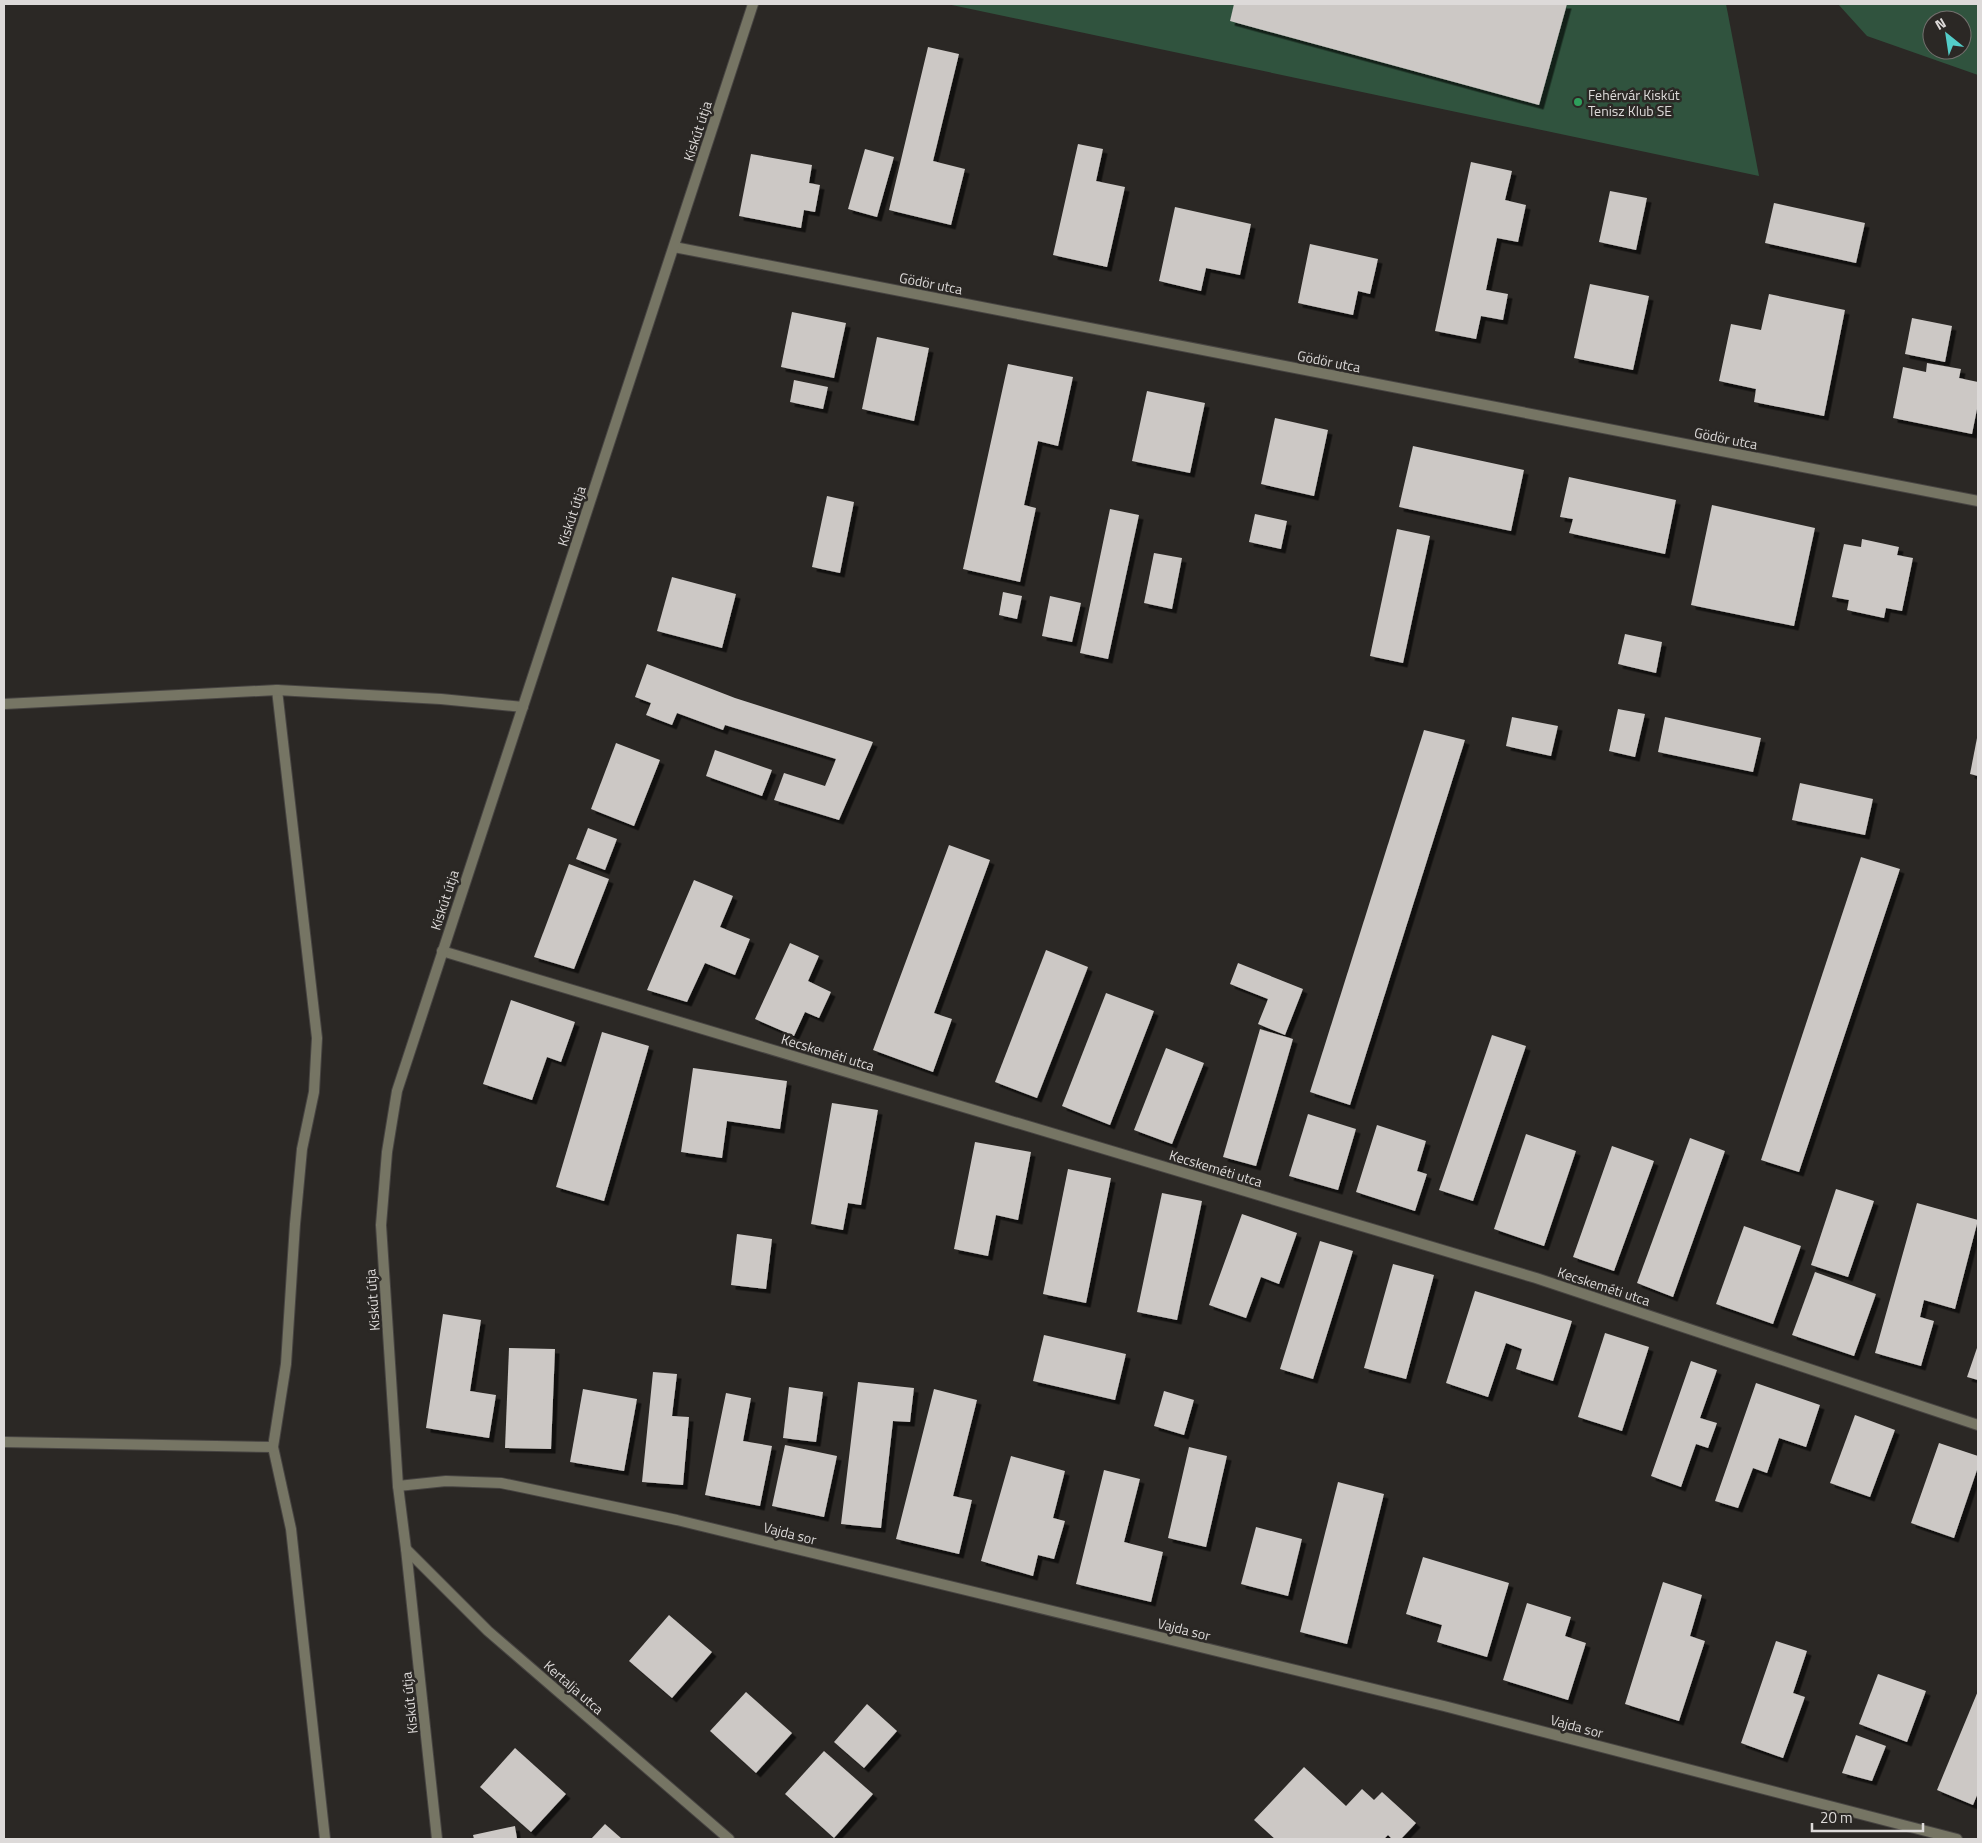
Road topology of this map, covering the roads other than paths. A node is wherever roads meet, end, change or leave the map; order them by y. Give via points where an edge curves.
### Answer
1 (753, 4) edge
2 (674, 247) junction
3 (1978, 501) edge
4 (277, 690) junction
5 (4, 704) edge
6 (523, 708) junction
7 (442, 951) junction
8 (1978, 1424) edge
9 (4, 1442) edge
10 (274, 1447) junction
11 (398, 1486) junction
12 (406, 1550) junction
13 (326, 1839) edge
14 (437, 1839) edge
15 (729, 1839) edge
16 (1957, 1839) edge

1 - 2 street, Kiskút útja
2 - 3 street, Gödör utca
2 - 6 street, Kiskút útja
4 - 5 street
4 - 6 street via 441,699
4 - 10 street via 317,1038 314,1092 302,1149 286,1364
6 - 7 street, Kiskút útja
7 - 8 street, Kecskeméti utca via 1536,1278
7 - 11 street, Kiskút útja via 397,1091 386,1170 382,1225
9 - 10 street
10 - 13 street via 291,1529
11 - 12 street, Kiskút útja
11 - 16 street, Vajda sor via 446,1482 501,1483 677,1520 1444,1706
12 - 14 street, Kiskút útja
12 - 15 street, Kertalja utca via 488,1631

